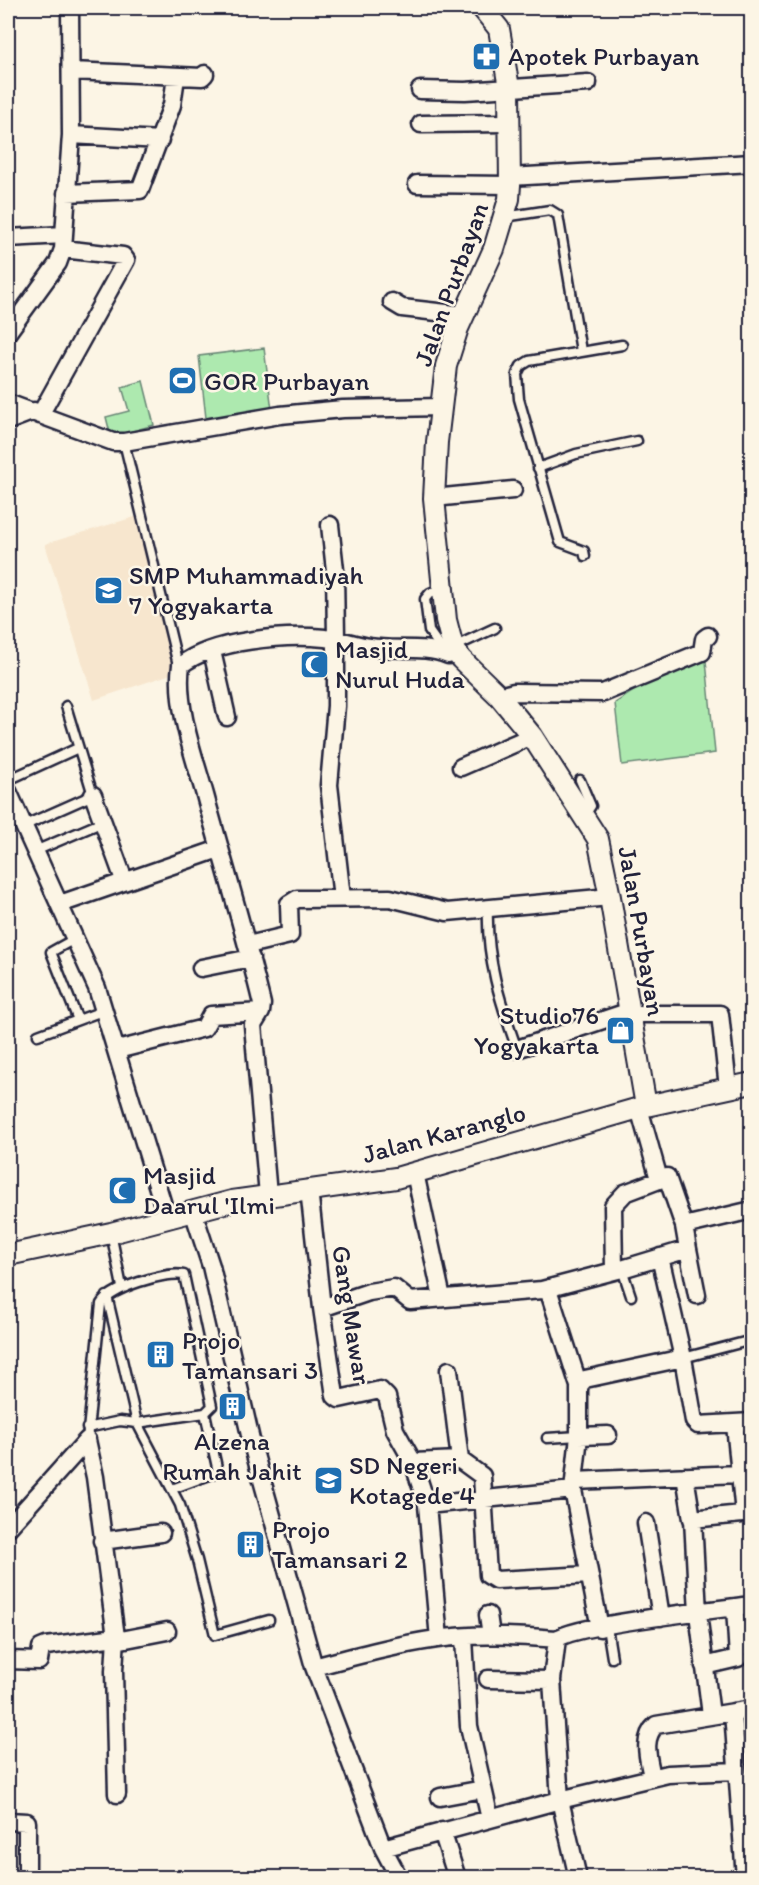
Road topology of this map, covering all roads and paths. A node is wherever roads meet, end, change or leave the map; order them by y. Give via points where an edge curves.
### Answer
1 (70, 8) edge
2 (486, 10) edge
3 (72, 71) junction
4 (205, 74) dead end
5 (176, 77) junction
6 (588, 83) dead end
7 (509, 88) junction
8 (420, 90) dead end
9 (508, 123) junction
10 (421, 124) dead end
11 (71, 135) junction
12 (160, 140) junction
13 (752, 163) edge
14 (510, 181) junction
15 (417, 184) dead end
16 (66, 193) junction
17 (504, 217) junction
18 (8, 238) edge
19 (63, 242) junction
20 (392, 303) dead end
21 (16, 311) edge
22 (464, 315) junction
23 (8, 333) edge
24 (622, 345) dead end
25 (580, 351) junction
26 (8, 403) edge
27 (441, 407) junction
28 (35, 413) junction
29 (8, 421) edge
30 (637, 441) dead end
31 (124, 442) junction
32 (538, 468) junction
33 (513, 490) dead end
34 (434, 498) junction
35 (330, 525) dead end
36 (585, 556) dead end
37 (495, 628) dead end
38 (708, 636) dead end
39 (336, 639) junction
40 (212, 651) junction
41 (452, 651) junction
42 (180, 675) junction
43 (499, 696) junction
44 (66, 706) dead end
45 (227, 717) dead end
46 (531, 736) junction
47 (78, 748) junction
48 (461, 767) dead end
49 (8, 780) edge
50 (580, 780) dead end
51 (8, 791) edge
52 (93, 795) junction
53 (584, 816) junction
54 (103, 822) junction
55 (23, 826) junction
56 (219, 849) junction
57 (35, 851) junction
58 (124, 880) junction
59 (610, 897) junction
60 (342, 898) junction
61 (60, 904) junction
62 (488, 908) junction
63 (76, 938) junction
64 (249, 952) junction
65 (201, 968) dead end
66 (262, 1008) junction
67 (105, 1009) junction
68 (630, 1012) junction
69 (78, 1020) junction
70 (38, 1035) dead end
71 (517, 1049) joint
72 (117, 1050) junction
73 (752, 1083) edge
74 (728, 1088) junction
75 (642, 1107) junction
76 (416, 1173) junction
77 (659, 1179) junction
78 (309, 1190) junction
79 (268, 1195) junction
80 (752, 1210) edge
81 (193, 1211) junction
82 (168, 1218) junction
83 (684, 1226) junction
84 (111, 1233) junction
85 (688, 1249) junction
86 (8, 1255) edge
87 (660, 1257) junction
88 (618, 1270) junction
89 (122, 1287) junction
90 (548, 1288) junction
91 (697, 1295) dead end
92 (107, 1296) junction
93 (631, 1296) dead end
94 (442, 1298) junction
95 (322, 1308) junction
96 (752, 1340) edge
97 (684, 1358) junction
98 (449, 1370) dead end
99 (579, 1386) junction
100 (205, 1413) junction
101 (752, 1422) edge
102 (137, 1423) junction
103 (735, 1425) junction
104 (87, 1434) junction
105 (608, 1435) dead end
106 (579, 1436) junction
107 (547, 1438) dead end
108 (460, 1460) junction
109 (413, 1462) junction
110 (739, 1474) junction
111 (685, 1476) junction
112 (574, 1486) junction
113 (172, 1489) junction
114 (484, 1497) junction
115 (427, 1505) junction
116 (748, 1513) edge
117 (693, 1519) junction
118 (646, 1523) dead end
119 (8, 1528) edge
120 (160, 1533) dead end
121 (102, 1541) junction
122 (589, 1575) junction
123 (743, 1606) edge
124 (698, 1613) junction
125 (488, 1615) dead end
126 (661, 1617) junction
127 (269, 1620) dead end
128 (603, 1627) junction
129 (167, 1631) dead end
130 (491, 1635) junction
131 (464, 1638) junction
132 (116, 1639) junction
133 (439, 1639) junction
134 (557, 1639) junction
135 (612, 1659) dead end
136 (8, 1660) edge
137 (704, 1666) junction
138 (314, 1667) junction
139 (488, 1679) dead end
140 (552, 1680) junction
141 (752, 1709) edge
142 (733, 1712) junction
143 (711, 1715) junction
144 (736, 1770) junction
145 (652, 1777) junction
146 (483, 1789) junction
147 (117, 1794) dead end
148 (440, 1797) dead end
149 (560, 1800) junction
150 (490, 1819) junction
151 (8, 1821) edge
152 (442, 1831) junction
153 (383, 1848) junction
154 (747, 1850) edge
155 (27, 1878) edge
156 (399, 1878) edge
157 (457, 1878) edge
158 (578, 1878) edge
159 (745, 1878) edge

1 - 3 street
2 - 7 street, Jalan Purbayan via 499,29
3 - 5 street
3 - 11 street
4 - 5 street
5 - 12 street via 172,105
6 - 7 street
7 - 8 street
7 - 9 street, Jalan Purbayan
9 - 10 street
9 - 14 street, Jalan Purbayan
11 - 12 street
11 - 16 street
12 - 16 street via 138,192
13 - 14 street
14 - 15 street
14 - 17 street, Jalan Purbayan
16 - 19 street
17 - 22 street, Jalan Purbayan
17 - 25 lane via 550,210 558,215
18 - 19 street
19 - 21 street via 58,263
19 - 28 street via 123,256 126,260
20 - 22 street via 402,308
21 - 23 street
22 - 27 street, Jalan Purbayan via 448,356
24 - 25 lane
25 - 32 lane via 529,361 517,374 524,420
26 - 28 street
27 - 31 street via 280,415
27 - 34 street, Jalan Purbayan
28 - 29 street
28 - 31 street via 113,442
30 - 32 lane via 576,454
31 - 42 lane
32 - 36 lane via 560,542 584,551
33 - 34 street
34 - 41 street, Jalan Purbayan
35 - 39 street
37 - 41 lane
38 - 43 street via 702,652 603,693 514,692
39 - 40 street via 264,639
39 - 41 street via 370,647
39 - 60 street via 336,705 329,785
40 - 42 street via 188,659
40 - 45 street
41 - 43 street, Jalan Purbayan
42 - 56 street via 186,726
43 - 46 street, Jalan Purbayan
44 - 47 lane
46 - 48 street
46 - 53 street, Jalan Purbayan
47 - 49 lane
47 - 52 lane
50 - 53 lane via 591,806
51 - 55 street
52 - 54 street
52 - 55 lane
53 - 59 street, Jalan Purbayan via 598,838
54 - 57 lane
54 - 58 street
55 - 57 street
56 - 58 street
56 - 64 street
57 - 61 street
58 - 61 street
59 - 62 street
59 - 68 street, Jalan Purbayan
60 - 62 street via 390,898 440,912
60 - 64 street via 293,900 289,904 290,935
61 - 63 street
62 - 71 lane via 494,981
63 - 67 street
63 - 69 lane via 51,952
64 - 65 street
64 - 66 street
66 - 72 street via 211,1015 204,1028
66 - 79 street via 253,1025
67 - 69 lane
67 - 72 street
68 - 71 street
68 - 74 street via 720,1014
68 - 75 street, Jalan Purbayan
69 - 70 lane
72 - 82 street
73 - 74 street, Jalan Karanglo
74 - 75 street, Jalan Karanglo
75 - 76 street, Jalan Karanglo
75 - 77 street
76 - 78 street, Jalan Karanglo
76 - 94 street
77 - 83 street via 669,1179
77 - 88 street via 625,1193 613,1206
78 - 79 street, Jalan Karanglo
78 - 95 street, Gang Mawar
79 - 81 street, Jalan Karanglo
80 - 83 street
81 - 82 street, Jalan Karanglo
81 - 138 street via 211,1266 252,1444
82 - 84 street, Jalan Karanglo
83 - 85 street
84 - 86 street, Jalan Karanglo
84 - 89 lane
85 - 87 street
85 - 91 street
87 - 88 street
87 - 97 street
88 - 90 street
88 - 93 lane
89 - 92 lane
89 - 100 lane via 184,1275 212,1406
90 - 94 street
90 - 99 street
92 - 102 lane
92 - 104 lane via 100,1310
94 - 95 street via 410,1301 394,1288
95 - 109 street, Gang Mawar via 335,1396 339,1399 384,1392 395,1430
96 - 97 lane
97 - 99 street via 585,1378
97 - 103 street via 694,1421 698,1425
98 - 108 street
99 - 106 street
100 - 102 lane
100 - 113 lane via 218,1472
101 - 103 street
102 - 104 lane via 120,1421
102 - 113 lane
103 - 110 street
104 - 119 street
104 - 121 street
105 - 106 street
106 - 107 lane
106 - 112 street
108 - 109 street
108 - 114 street via 482,1473
109 - 115 street, Gang Mawar
110 - 111 street
110 - 116 street
111 - 112 street
111 - 117 street
112 - 114 street
112 - 122 street
113 - 127 lane via 197,1560 215,1635
114 - 115 street
114 - 122 street via 490,1577 496,1580
115 - 133 street, Gang Mawar
116 - 117 street
117 - 124 street
118 - 126 street
120 - 121 street
121 - 132 street
122 - 128 street
123 - 124 street
123 - 137 street via 738,1658
124 - 126 street
124 - 137 street
125 - 130 street
126 - 128 street
128 - 134 street
128 - 135 lane
129 - 132 street
130 - 131 street
130 - 134 street
131 - 133 street
131 - 146 street via 470,1726
132 - 136 street via 44,1646 39,1662
132 - 147 street
133 - 138 street
134 - 140 street
137 - 143 street
138 - 153 street
139 - 140 street
140 - 149 street
141 - 142 street
142 - 143 street
142 - 144 street
143 - 145 street via 662,1723 651,1730 647,1743
144 - 145 street
144 - 154 street
145 - 149 street
146 - 148 street
146 - 150 street
149 - 150 street
149 - 158 street
150 - 152 street
151 - 155 street via 27,1822
152 - 153 street
152 - 157 street
153 - 156 street
154 - 159 street

